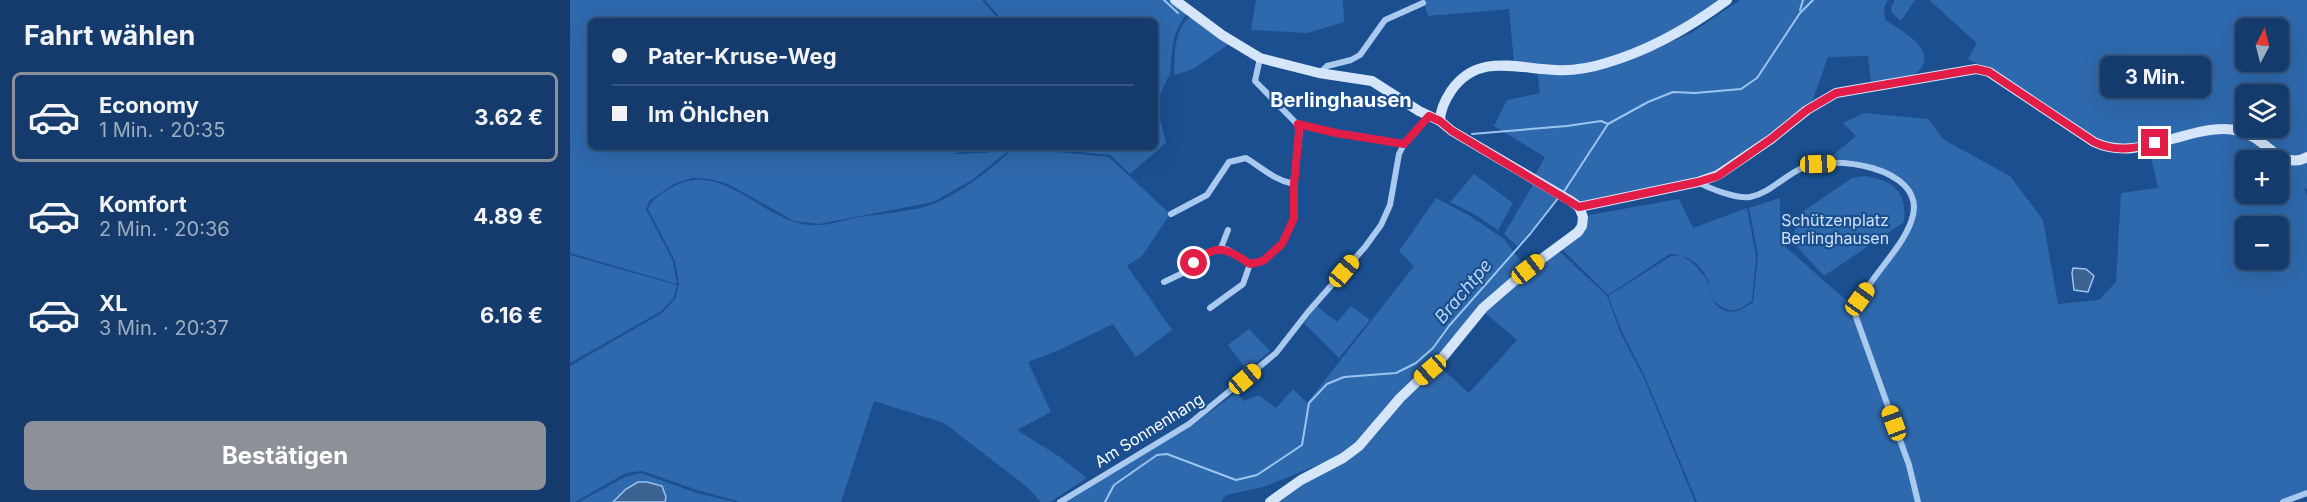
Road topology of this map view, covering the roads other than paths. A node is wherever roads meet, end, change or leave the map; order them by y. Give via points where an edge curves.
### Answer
1 (1175, 0) edge
2 (1727, 0) edge
3 (1424, 3) dead end
4 (1260, 58) junction
5 (1319, 74) junction
6 (1429, 116) junction
7 (1440, 121) junction
8 (1298, 124) junction
9 (1404, 144) junction
10 (2307, 157) edge
11 (1698, 182) junction
12 (1294, 184) junction
13 (1575, 204) junction
14 (1171, 214) dead end
15 (1228, 230) dead end
16 (1221, 248) junction
17 (1250, 264) junction
18 (1164, 282) dead end
19 (1210, 308) dead end
20 (2307, 493) edge
21 (1060, 502) edge
22 (1270, 502) edge
23 (1918, 502) edge
24 (2283, 502) edge

1 - 4 street
2 - 7 street via 1675,36 1606,63 1563,70 1508,64 1472,72 1446,98
3 - 5 street via 1385,20 1360,55 1327,66
4 - 5 street
4 - 8 street via 1255,81
5 - 6 street via 1372,81
6 - 7 street
6 - 9 street, Am Sonnenhang
7 - 13 street
8 - 9 street
8 - 12 street
9 - 21 street, Am Sonnenhang via 1381,225 1276,353 1190,424
10 - 11 street via 2298,161 2284,159 2254,138 2227,129 2137,148 2105,148 1989,72 1976,69 1836,93 1718,176
11 - 13 street
11 - 23 street via 1718,193 1749,197 1803,167 1846,163 1894,175 1907,189 1914,205 1911,222 1860,299 1856,317 1909,465
12 - 14 street via 1270,176 1246,158 1234,160 1207,195
12 - 17 street via 1294,218 1282,244 1263,261
13 - 22 street via 1583,220 1578,232 1489,302 1359,446
15 - 16 street
16 - 17 street
16 - 18 street via 1204,254 1185,272
17 - 19 street via 1243,284
20 - 24 street

